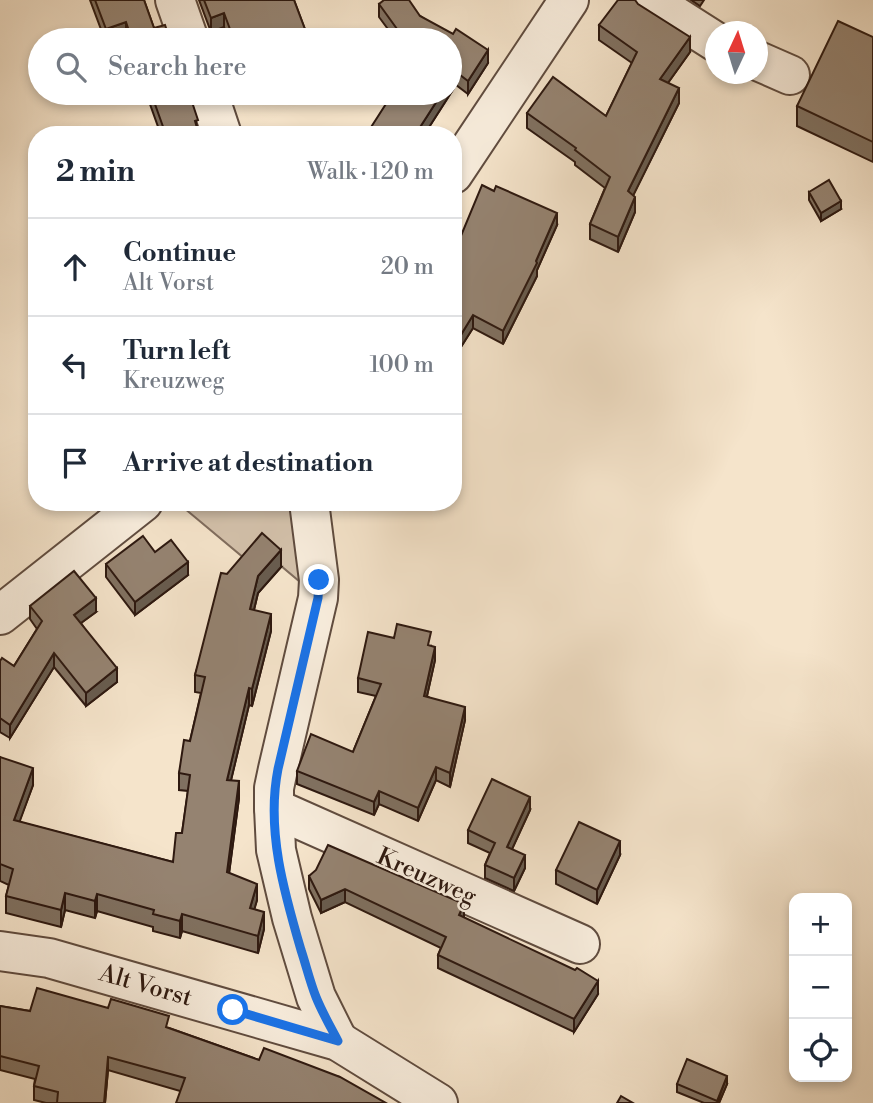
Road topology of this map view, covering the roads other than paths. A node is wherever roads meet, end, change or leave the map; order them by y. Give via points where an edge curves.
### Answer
1 (175, 0) edge
2 (569, 0) edge
3 (650, 0) edge
4 (185, 28) edge
5 (705, 36) edge
6 (212, 105) edge
7 (219, 126) edge
8 (462, 160) edge
9 (133, 511) edge
10 (311, 511) edge
11 (0, 615) edge
12 (274, 808) junction
13 (580, 944) dead end
14 (0, 951) edge
15 (338, 1041) junction
16 (438, 1103) edge

1 - 4 street
2 - 8 street
3 - 5 street
6 - 7 street
9 - 11 street
10 - 12 street via 318,598 274,788
12 - 13 street, Kreuzweg
12 - 15 street via 276,850 292,918 316,997
14 - 15 street, Alt Vorst via 49,958
15 - 16 street, Alt Vorst

